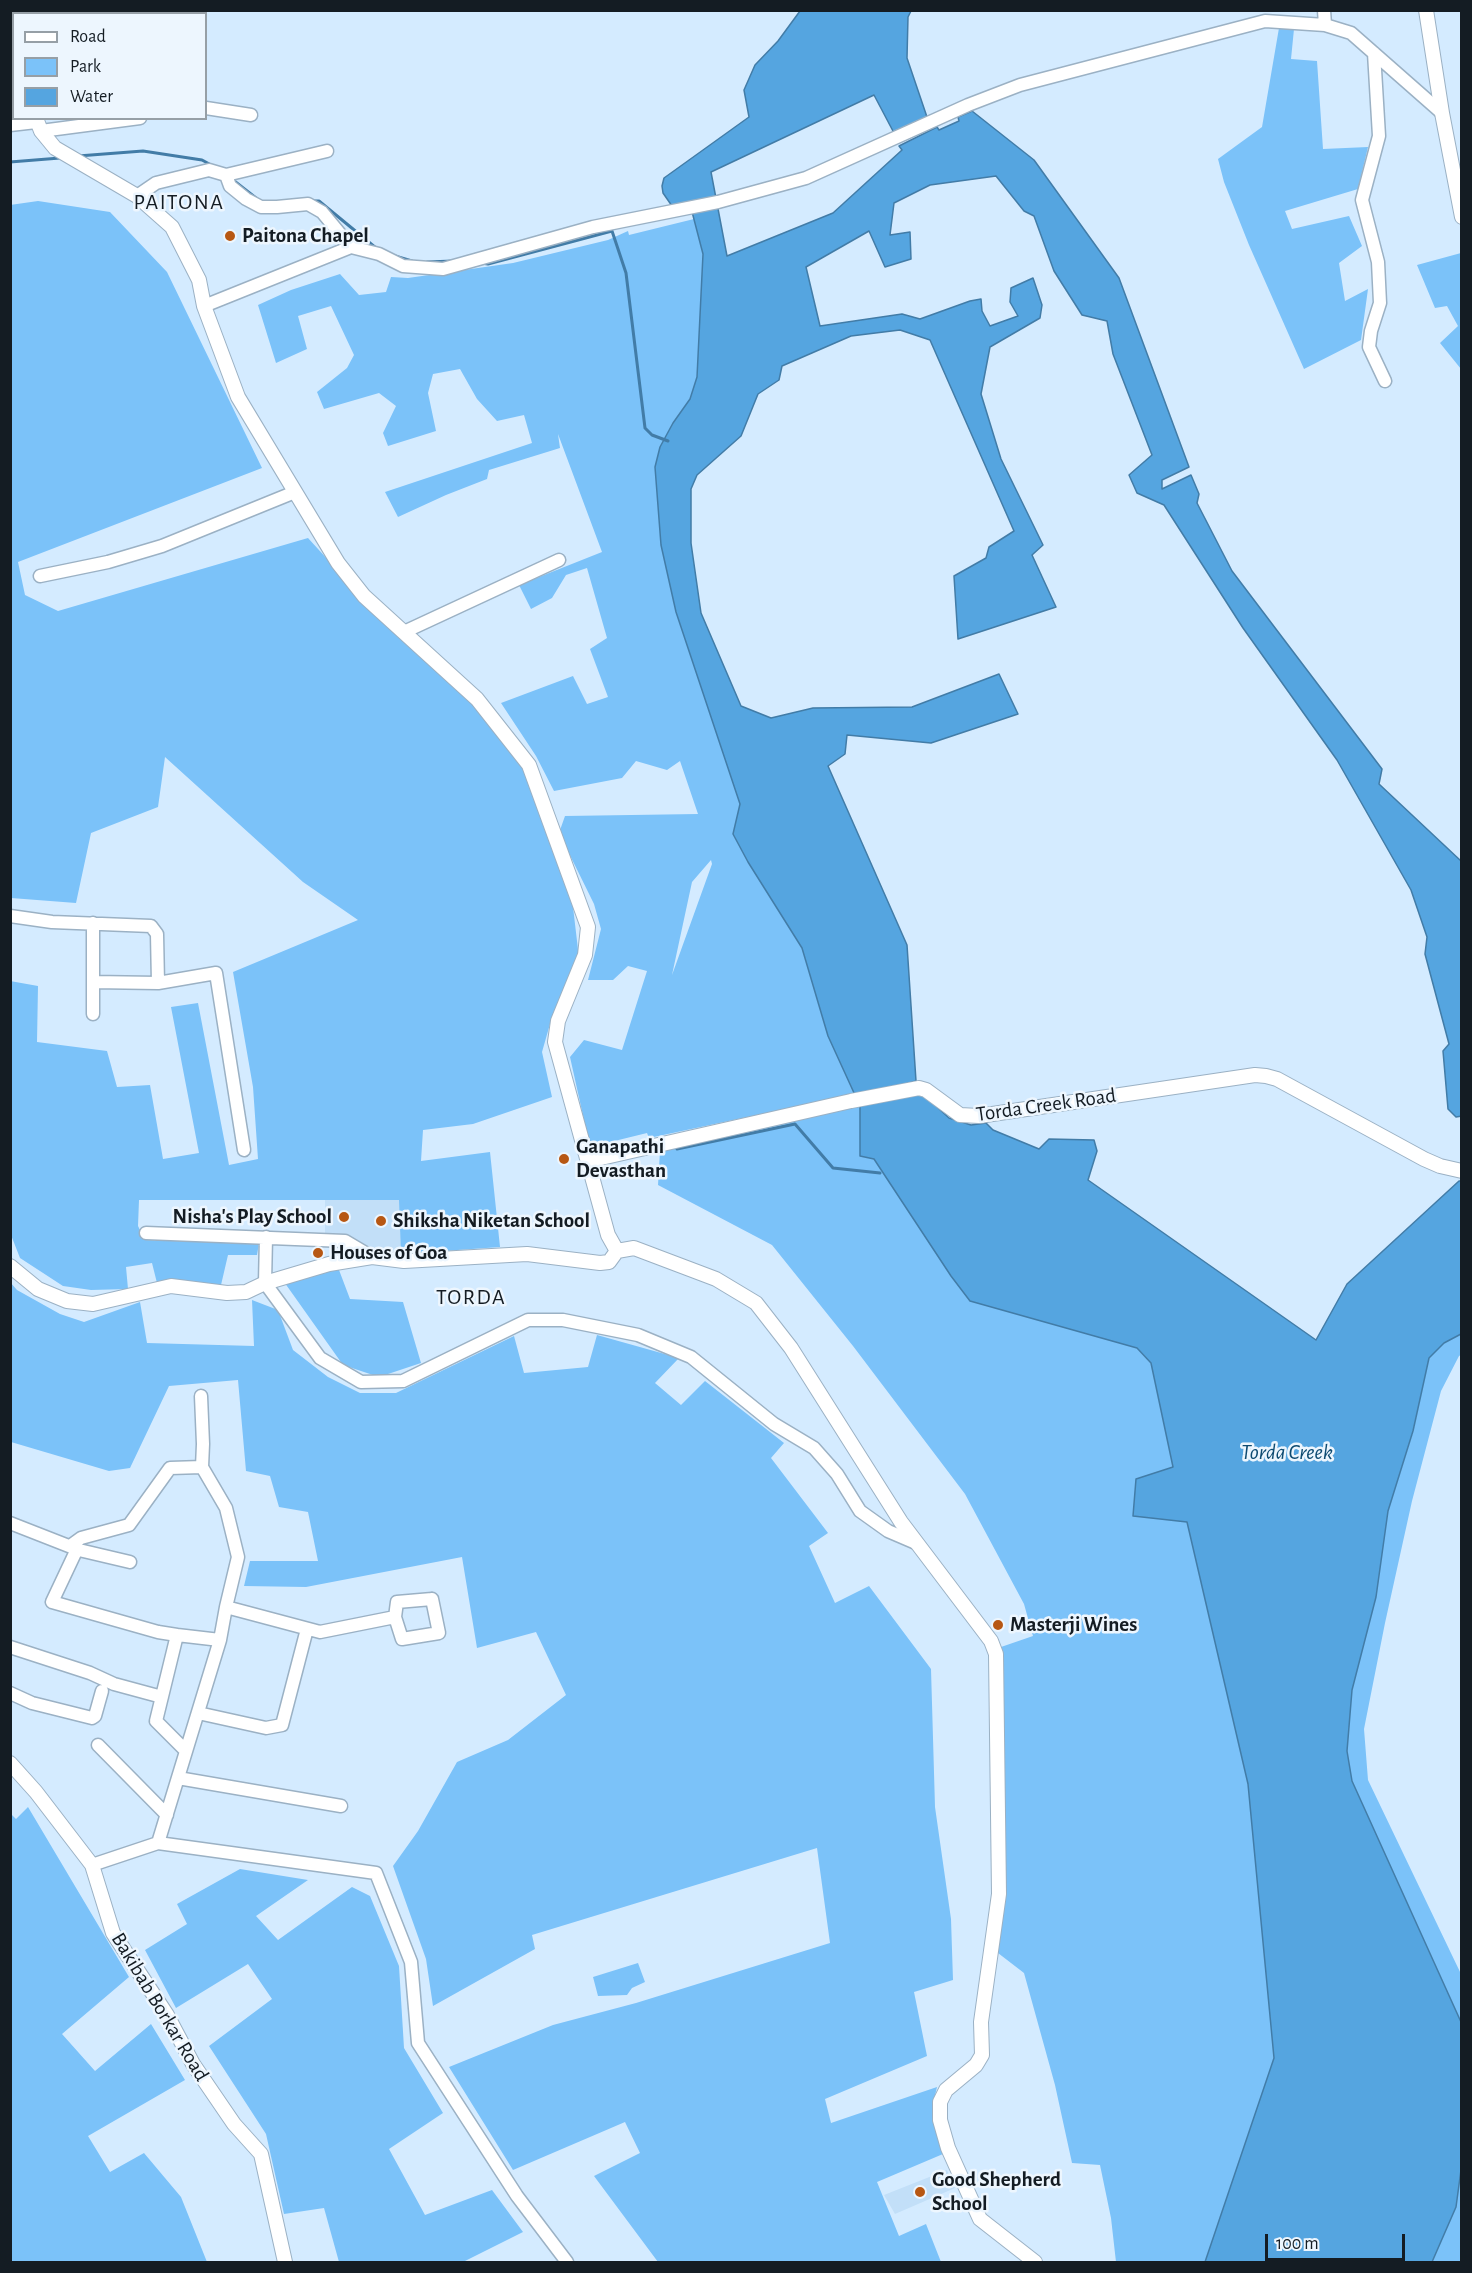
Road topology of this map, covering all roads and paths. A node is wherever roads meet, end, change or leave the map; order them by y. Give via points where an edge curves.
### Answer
1 (1324, 10) edge
2 (1426, 10) edge
3 (1324, 25) junction
4 (1374, 53) junction
5 (207, 108) edge
6 (1442, 113) junction
7 (251, 115) dead end
8 (106, 120) edge
9 (38, 124) edge
10 (10, 125) edge
11 (327, 151) dead end
12 (226, 175) junction
13 (137, 196) junction
14 (1461, 217) edge
15 (351, 247) junction
16 (204, 306) junction
17 (1385, 381) dead end
18 (296, 492) junction
19 (559, 560) dead end
20 (40, 576) dead end
21 (404, 632) junction
22 (10, 916) edge
23 (93, 923) junction
24 (93, 981) junction
25 (158, 983) junction
26 (93, 1014) dead end
27 (244, 1150) dead end
28 (588, 1161) junction
29 (1461, 1171) edge
30 (146, 1233) dead end
31 (266, 1237) junction
32 (617, 1251) junction
33 (372, 1257) junction
34 (10, 1266) edge
35 (265, 1283) junction
36 (201, 1396) dead end
37 (202, 1467) junction
38 (10, 1523) edge
39 (916, 1543) junction
40 (73, 1547) junction
41 (130, 1562) dead end
42 (226, 1608) junction
43 (395, 1617) dead end
44 (307, 1629) junction
45 (177, 1635) junction
46 (220, 1640) junction
47 (10, 1647) edge
48 (102, 1691) dead end
49 (10, 1693) edge
50 (162, 1697) junction
51 (198, 1713) junction
52 (98, 1745) dead end
53 (186, 1751) junction
54 (10, 1763) edge
55 (178, 1778) junction
56 (341, 1806) dead end
57 (166, 1815) junction
58 (158, 1843) junction
59 (92, 1865) junction
60 (285, 2262) edge
61 (567, 2262) edge
62 (1035, 2262) edge

1 - 3 street
2 - 6 street
3 - 4 street via 1351,33
3 - 15 street via 1265,21 1020,85 806,178 718,202 593,227 443,269 403,266 379,254
4 - 6 street
4 - 17 street via 1379,136 1362,200 1377,262 1380,303 1369,347
5 - 7 street
6 - 14 street
8 - 9 street
9 - 10 street
9 - 13 street via 55,148
11 - 12 street
12 - 13 street via 209,170 156,183
12 - 15 street via 230,186 261,207 308,204 322,212
13 - 16 street via 172,227 199,280
15 - 16 street
16 - 18 street via 238,397
18 - 20 street via 162,546
18 - 21 street via 338,563 364,596
19 - 21 street
21 - 28 street via 477,699 529,765 579,898 588,927 585,955 558,1021 555,1042
22 - 23 street
23 - 24 street
23 - 25 street via 151,926 157,934
24 - 25 street
24 - 26 street
25 - 27 street via 216,973
28 - 29 street, Torda Creek Road via 919,1088 926,1089 960,1115 979,1116 1255,1075 1277,1079 1424,1159
28 - 32 street via 608,1234
30 - 31 street
31 - 33 street via 345,1241
31 - 35 street
32 - 33 street via 609,1262 600,1263 527,1254 404,1261
32 - 39 street via 634,1248 668,1260 716,1279 756,1303 791,1348
33 - 35 street via 329,1264
34 - 35 street via 38,1289 67,1301 93,1304 171,1286 227,1293 246,1292
35 - 39 street via 320,1358 361,1383 403,1381 528,1320 563,1320 638,1335 691,1357 774,1425 814,1449 837,1474 860,1511 888,1531
36 - 37 street
37 - 40 street via 170,1468 129,1525 81,1538
37 - 42 street via 226,1508 238,1557
38 - 40 street
39 - 62 street via 991,1641 996,1654 999,1894 982,2012 982,2055 946,2090 940,2102 940,2120 948,2148 980,2219
40 - 41 street
40 - 45 street via 52,1602
42 - 44 street
42 - 46 street
43 - 44 street via 320,1632
44 - 51 street via 282,1725 266,1728
45 - 46 street
45 - 50 street
46 - 51 street
47 - 50 street
48 - 49 street via 92,1718 32,1703
50 - 53 street via 156,1722
51 - 53 street
52 - 57 street
53 - 55 street
54 - 59 street, Bakibab Borkar Road
55 - 56 street
55 - 57 street
57 - 58 street
58 - 59 street
58 - 61 street via 376,1873 411,1962 418,2043 517,2196
59 - 60 street, Bakibab Borkar Road via 113,1933 168,2015 193,2064 234,2124 261,2154

